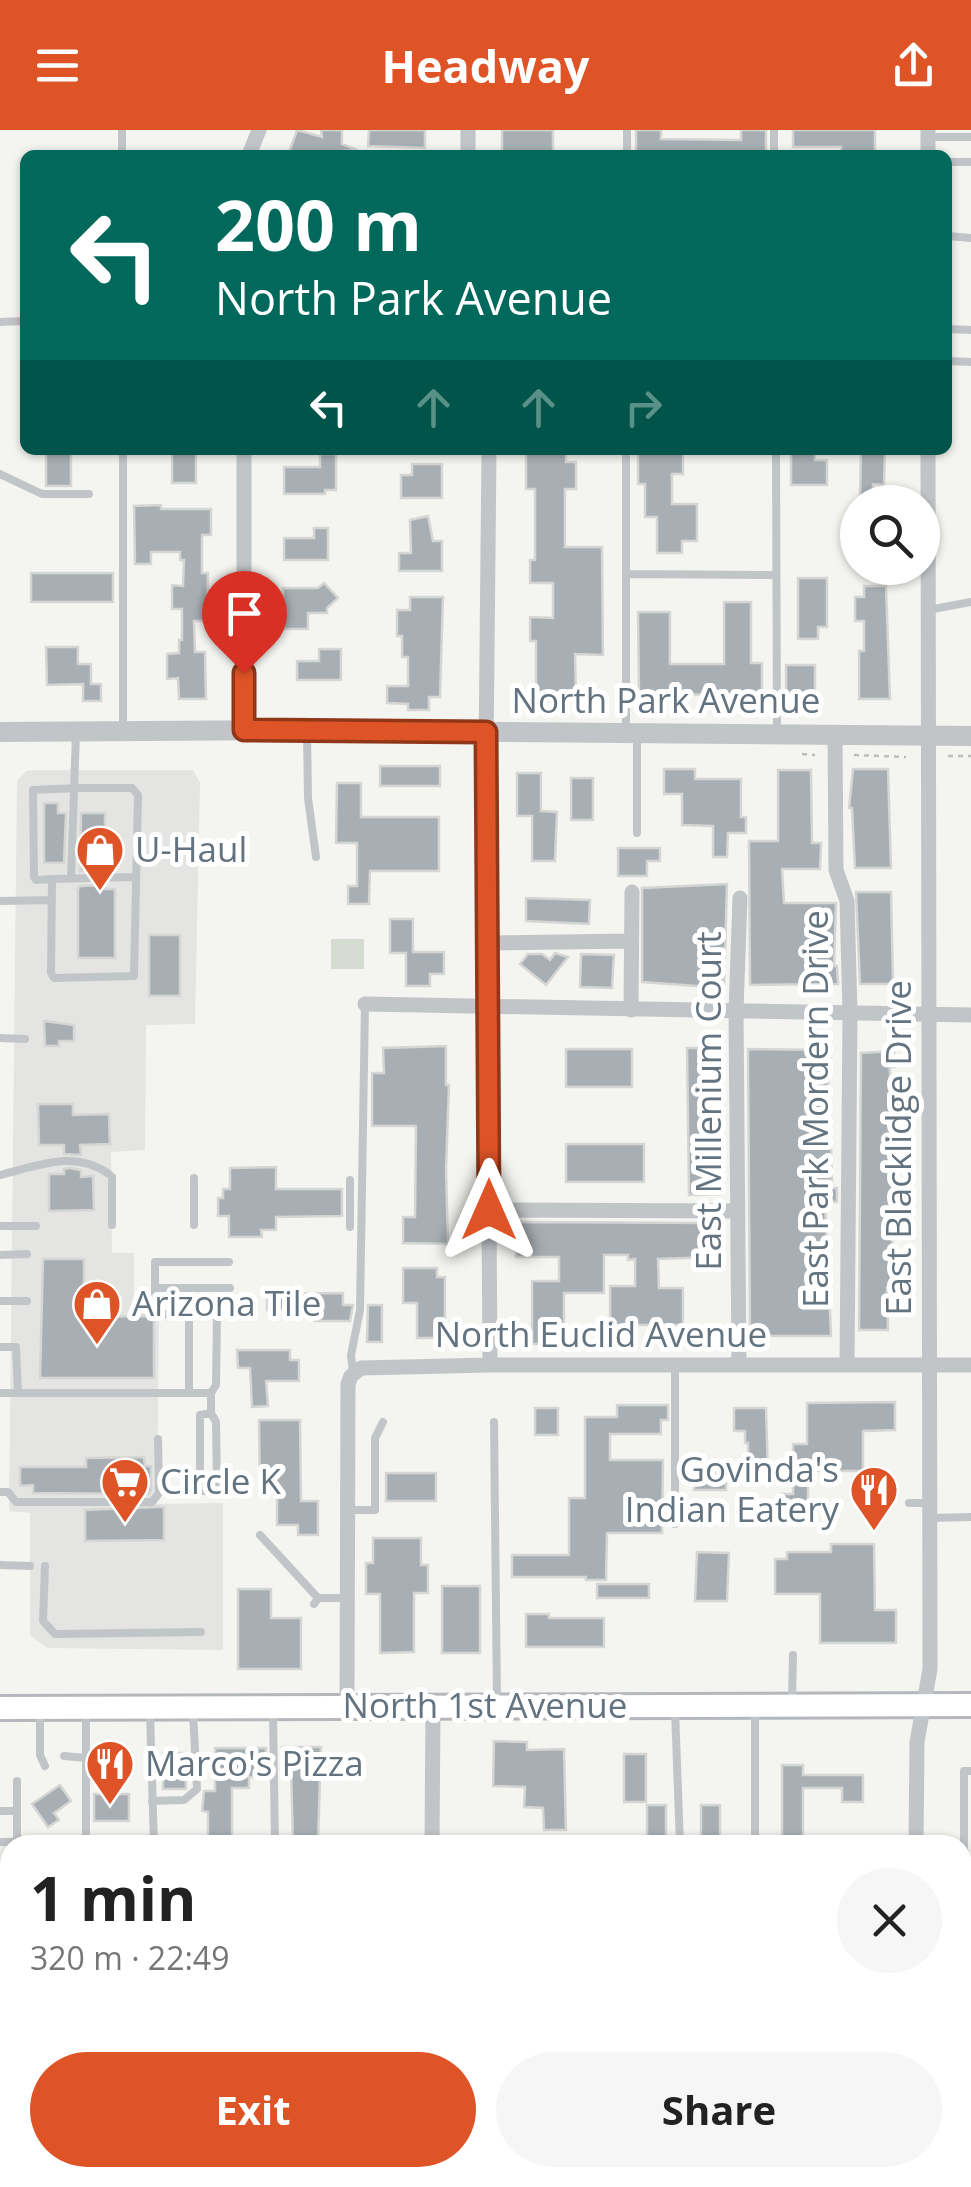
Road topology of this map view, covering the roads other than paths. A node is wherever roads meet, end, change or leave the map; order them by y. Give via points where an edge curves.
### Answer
1 (928, 134) edge
2 (971, 137) edge
3 (122, 455) edge
4 (244, 455) edge
5 (489, 455) edge
6 (626, 455) edge
7 (776, 455) edge
8 (928, 455) edge
9 (0, 474) edge
10 (89, 494) dead end
11 (626, 574) junction
12 (776, 576) junction
13 (971, 602) edge
14 (928, 610) junction
15 (244, 730) junction
16 (307, 730) junction
17 (76, 731) junction
18 (123, 731) junction
19 (0, 732) edge
20 (486, 732) junction
21 (632, 733) junction
22 (777, 734) junction
23 (835, 734) junction
24 (929, 736) junction
25 (971, 736) edge
26 (72, 788) junction
27 (636, 833) dead end
28 (316, 857) dead end
29 (134, 877) junction
30 (71, 878) junction
31 (52, 879) junction
32 (632, 892) dead end
33 (740, 898) dead end
34 (52, 900) junction
35 (0, 901) edge
36 (632, 941) junction
37 (487, 943) junction
38 (365, 1004) joint
39 (487, 1008) junction
40 (632, 1010) junction
41 (736, 1012) junction
42 (850, 1013) junction
43 (971, 1014) edge
44 (928, 1015) junction
45 (0, 1038) edge
46 (25, 1039) dead end
47 (0, 1175) edge
48 (194, 1178) dead end
49 (350, 1180) dead end
50 (489, 1210) junction
51 (736, 1211) junction
52 (194, 1225) dead end
53 (0, 1226) edge
54 (36, 1226) dead end
55 (112, 1226) dead end
56 (350, 1227) dead end
57 (27, 1254) dead end
58 (0, 1255) edge
59 (229, 1262) dead end
60 (155, 1288) junction
61 (230, 1288) dead end
62 (0, 1301) edge
63 (27, 1301) dead end
64 (190, 1314) junction
65 (0, 1347) edge
66 (675, 1364) junction
67 (739, 1364) junction
68 (490, 1365) junction
69 (847, 1365) junction
70 (930, 1365) junction
71 (971, 1365) edge
72 (354, 1373) junction
73 (0, 1393) edge
74 (18, 1393) junction
75 (189, 1394) junction
76 (211, 1394) junction
77 (211, 1413) junction
78 (383, 1422) dead end
79 (494, 1422) dead end
80 (158, 1439) dead end
81 (0, 1492) edge
82 (909, 1503) dead end
83 (347, 1510) junction
84 (930, 1511) junction
85 (971, 1517) edge
86 (674, 1524) dead end
87 (260, 1535) dead end
88 (0, 1565) edge
89 (30, 1566) dead end
90 (45, 1566) dead end
91 (347, 1598) junction
92 (202, 1632) dead end
93 (792, 1655) dead end
94 (347, 1706) junction
95 (433, 1706) junction
96 (675, 1706) junction
97 (754, 1706) junction
98 (792, 1706) junction
99 (923, 1706) junction
100 (971, 1706) edge
101 (273, 1707) junction
102 (498, 1707) junction
103 (0, 1708) edge
104 (40, 1708) junction
105 (86, 1708) junction
106 (150, 1708) junction
107 (193, 1708) junction
108 (64, 1756) dead end
109 (86, 1758) junction
110 (45, 1766) dead end
111 (971, 1771) edge
112 (16, 1781) dead end
113 (152, 1801) junction
114 (0, 1811) edge
115 (16, 1811) junction
116 (16, 1835) edge
117 (86, 1835) edge
118 (154, 1835) edge
119 (275, 1835) edge
120 (432, 1835) edge
121 (680, 1835) edge
122 (755, 1835) edge
123 (916, 1835) edge
124 (966, 1835) edge

1 - 2 lane
3 - 18 lane
4 - 15 street
5 - 20 street
6 - 11 lane
7 - 12 lane
8 - 14 street, East Blacklidge Drive
9 - 10 lane via 42,494
11 - 12 lane
11 - 21 lane
12 - 22 lane
13 - 14 lane
14 - 24 street, East Blacklidge Drive
15 - 16 street, North Park Avenue
15 - 18 street, North Park Avenue
16 - 20 street, North Park Avenue
16 - 28 lane
17 - 18 street, North Park Avenue
17 - 19 street, North Park Avenue
17 - 26 lane
20 - 21 street, North Park Avenue
20 - 37 street
21 - 22 street, North Park Avenue
21 - 27 lane
22 - 23 street, North Park Avenue
23 - 24 street, North Park Avenue
23 - 42 street, East Park Mordern Drive via 836,870 847,902
24 - 25 street, North Park Avenue
24 - 44 street, East Blacklidge Drive
26 - 29 lane via 136,791
26 - 30 lane
26 - 31 lane via 33,790 34,877
29 - 30 lane
29 - 34 lane via 134,976 52,976
30 - 31 lane
31 - 34 lane
32 - 36 street
33 - 41 street, East Millenium Court
34 - 35 lane
36 - 37 street
36 - 40 street
37 - 39 street
38 - 39 street
38 - 72 lane
39 - 40 street
39 - 50 street
40 - 41 street
41 - 42 street
41 - 51 street, East Millenium Court
42 - 44 street
42 - 69 street, East Park Mordern Drive
43 - 44 street
44 - 70 street, East Blacklidge Drive
45 - 46 lane
47 - 55 lane via 40,1162 96,1165 111,1176
48 - 52 lane
49 - 56 lane
50 - 51 street
50 - 68 street
51 - 67 street, East Millenium Court
53 - 54 lane
57 - 58 lane
59 - 60 lane via 156,1262
60 - 61 lane
60 - 64 lane via 155,1314
62 - 63 lane
64 - 75 lane
64 - 76 lane via 217,1314
65 - 74 lane via 16,1346
66 - 67 street, North Euclid Avenue
66 - 68 street, North Euclid Avenue
66 - 86 lane
67 - 69 street, North Euclid Avenue
68 - 72 street, North Euclid Avenue
69 - 70 street, North Euclid Avenue
70 - 71 street, North Euclid Avenue
70 - 84 street, East Blacklidge Drive
72 - 83 street
73 - 74 lane
74 - 75 lane
75 - 76 lane
76 - 77 lane
77 - 77 lane via 200,1415 200,1491 214,1492
78 - 83 lane via 375,1438 375,1510
79 - 102 lane
80 - 81 lane via 160,1493 152,1502 16,1502
82 - 84 lane
83 - 91 street
84 - 85 lane
84 - 99 street, East Blacklidge Drive via 930,1669
87 - 91 lane via 316,1601
88 - 89 lane
90 - 92 lane via 43,1621 55,1634
91 - 94 street
93 - 98 lane
94 - 95 main road, North 1st Avenue
94 - 101 main road, North 1st Avenue
95 - 102 main road, North 1st Avenue
95 - 120 street
96 - 97 main road, North 1st Avenue
96 - 102 main road, North 1st Avenue
96 - 121 lane
97 - 98 main road, North 1st Avenue
97 - 122 lane
98 - 99 main road, North 1st Avenue
99 - 100 main road, North 1st Avenue
99 - 123 street, East Blacklidge Drive
101 - 107 main road, North 1st Avenue
101 - 119 lane
103 - 104 main road, North 1st Avenue
104 - 105 main road, North 1st Avenue
104 - 110 lane
105 - 106 main road, North 1st Avenue
105 - 109 lane
106 - 107 main road, North 1st Avenue
106 - 113 lane
107 - 113 lane via 197,1790 184,1800
108 - 109 lane
109 - 117 lane
111 - 124 lane via 964,1772
112 - 115 lane
113 - 118 lane
114 - 115 lane
115 - 116 lane

